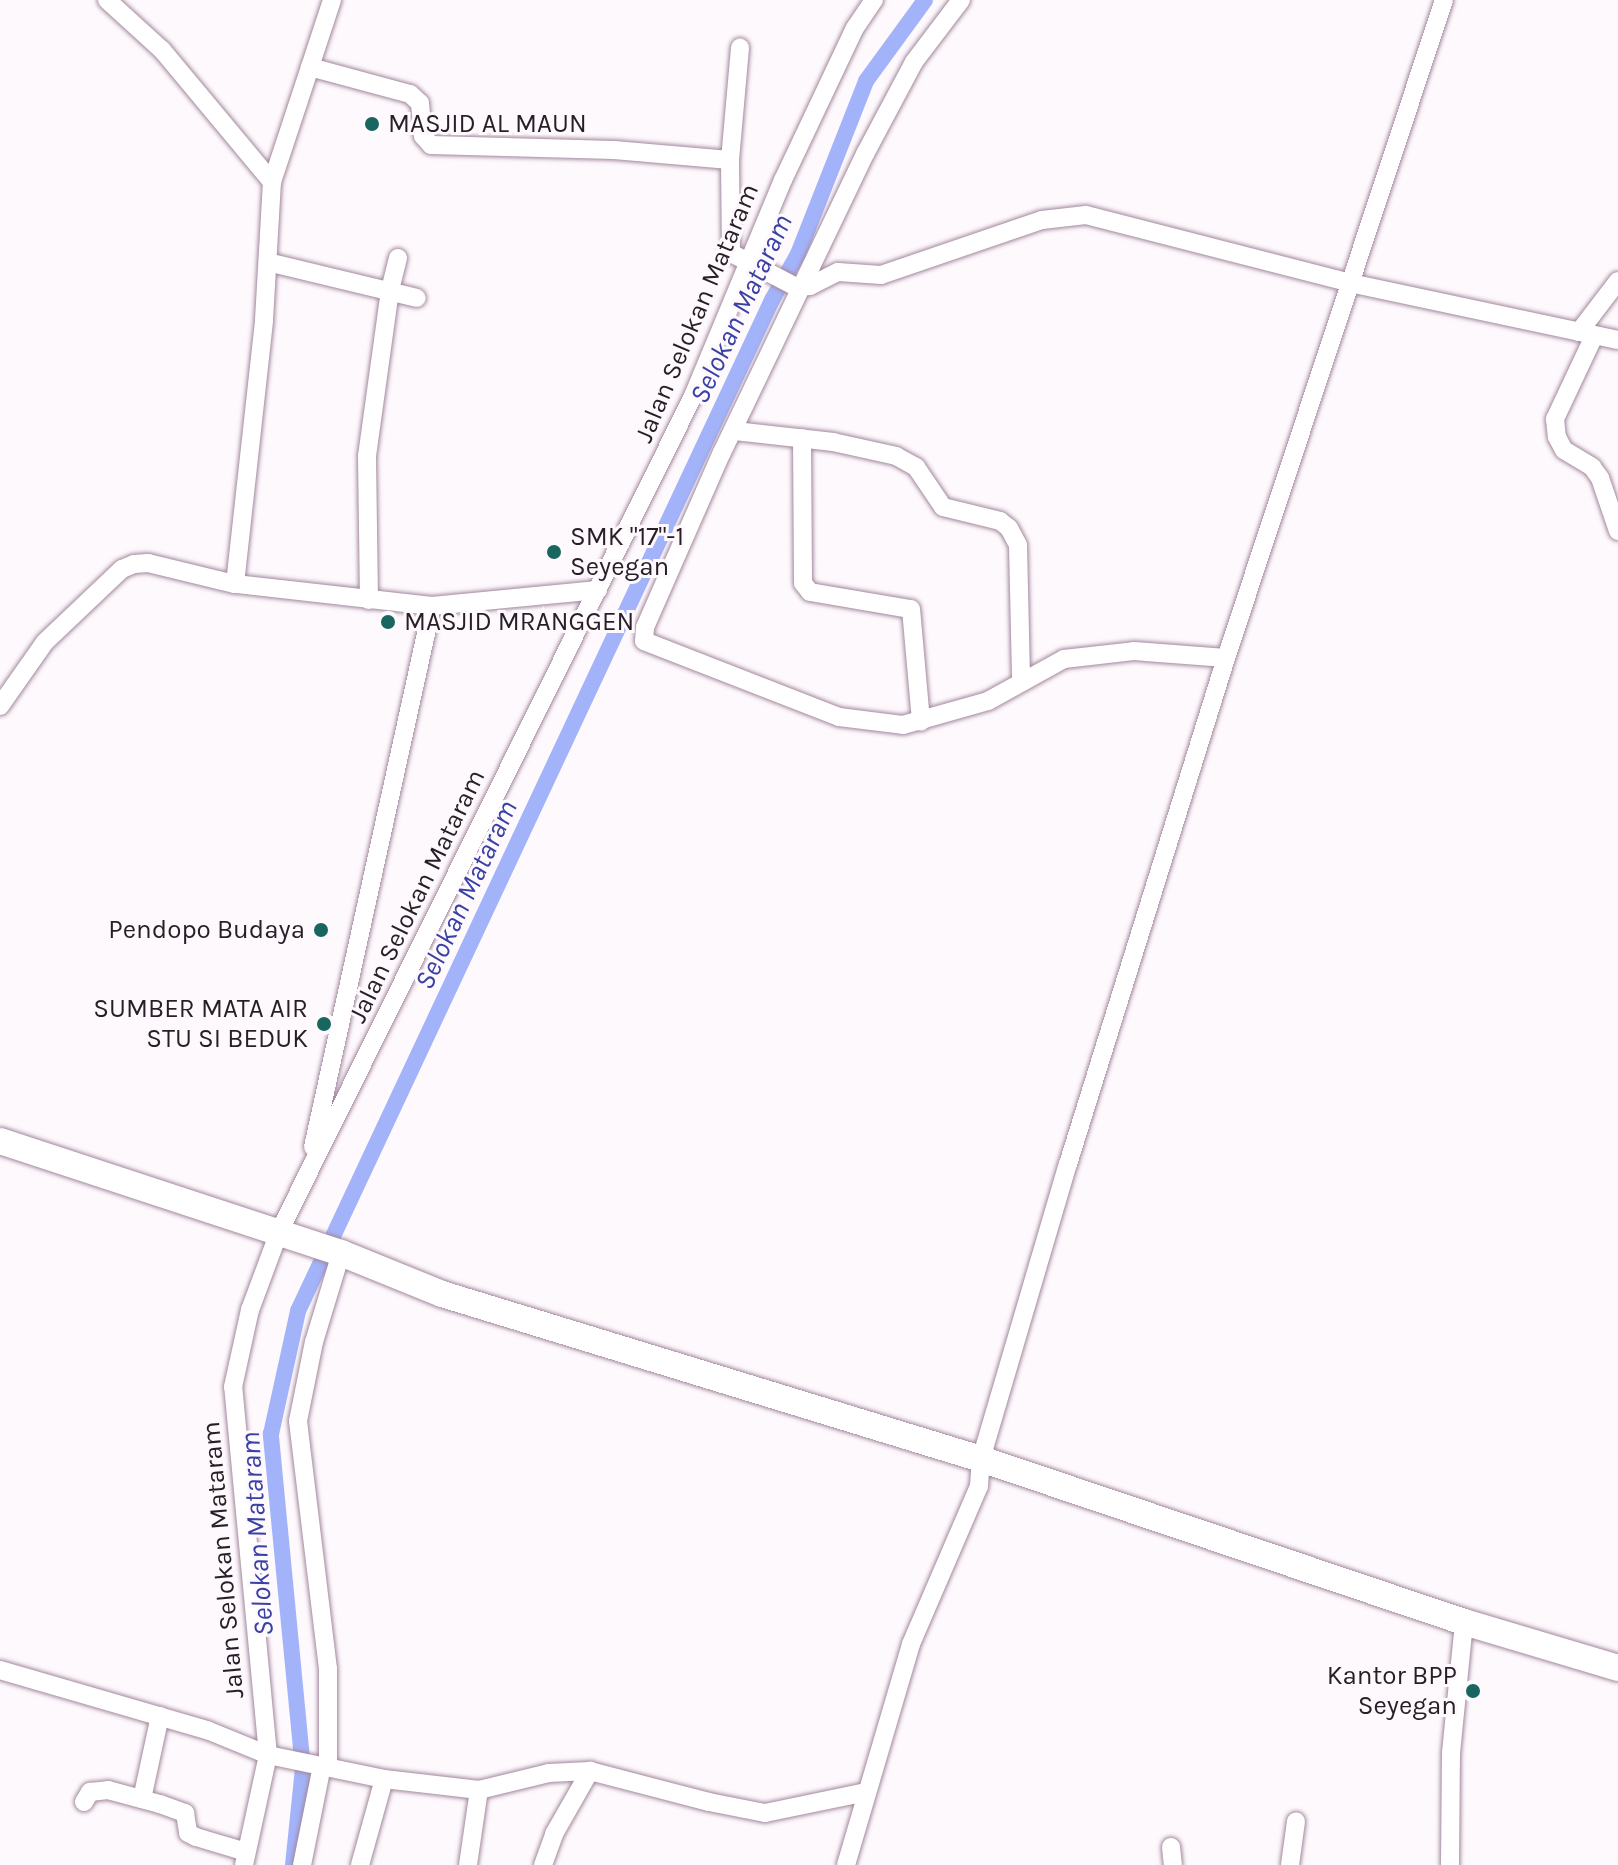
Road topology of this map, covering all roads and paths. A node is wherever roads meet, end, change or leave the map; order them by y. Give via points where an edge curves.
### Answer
1 (107, 0) edge
2 (332, 0) edge
3 (874, 0) edge
4 (961, 0) edge
5 (1444, 0) edge
6 (740, 47) dead end
7 (310, 67) junction
8 (730, 160) junction
9 (272, 182) junction
10 (268, 262) junction
11 (746, 263) junction
12 (393, 278) junction
13 (1618, 281) edge
14 (1350, 283) junction
15 (800, 287) junction
16 (417, 298) dead end
17 (1586, 334) junction
18 (1618, 340) edge
19 (735, 431) junction
20 (802, 438) junction
21 (1618, 531) edge
22 (235, 584) junction
23 (598, 590) junction
24 (369, 600) junction
25 (432, 606) junction
26 (1226, 658) junction
27 (1021, 682) junction
28 (0, 706) edge
29 (921, 722) junction
30 (0, 1141) edge
31 (307, 1176) junction
32 (287, 1235) junction
33 (338, 1252) junction
34 (981, 1459) junction
35 (1464, 1622) junction
36 (1618, 1668) edge
37 (0, 1670) edge
38 (160, 1716) junction
39 (268, 1755) junction
40 (322, 1766) junction
41 (590, 1771) junction
42 (384, 1779) junction
43 (479, 1790) junction
44 (866, 1792) junction
45 (142, 1799) junction
46 (84, 1802) dead end
47 (1296, 1821) dead end
48 (245, 1858) edge
49 (302, 1865) edge
50 (360, 1865) edge
51 (468, 1865) edge
52 (543, 1865) edge
53 (846, 1865) edge
54 (1290, 1865) edge
55 (1450, 1865) edge

1 - 9 street via 169,58
2 - 7 street
3 - 11 street, Jalan Selokan Mataram via 834,70
4 - 15 street via 914,62
5 - 14 street
6 - 8 street
7 - 8 street via 410,94 420,103 423,136 431,145 614,150
7 - 9 street
8 - 11 street via 729,248
9 - 10 street
10 - 12 street
10 - 22 street
11 - 15 street
11 - 23 street, Jalan Selokan Mataram via 693,396
12 - 16 street
12 - 24 street via 367,456
13 - 17 street
14 - 15 street via 1071,215 881,275 838,272
14 - 17 street
14 - 26 street
15 - 19 street
17 - 18 street
17 - 21 street via 1555,419 1557,437 1564,450 1600,478
19 - 20 street
19 - 29 street via 645,627 644,641 839,717 903,725
20 - 27 street via 896,456 916,467 943,507 1009,528 1018,545
20 - 29 street via 803,583 810,592 911,609
22 - 24 street
22 - 28 street via 148,563 122,569 45,642
23 - 25 street
23 - 31 street, Jalan Selokan Mataram
24 - 25 street
25 - 31 street
26 - 27 street via 1111,652 1052,663
26 - 34 street
27 - 29 street via 981,704
30 - 32 main road
31 - 32 street, Jalan Selokan Mataram
32 - 33 main road
32 - 39 street, Jalan Selokan Mataram via 250,1310 233,1387
33 - 34 main road via 442,1294
33 - 40 street via 298,1421 328,1669
34 - 35 main road
34 - 44 street via 979,1486 911,1644
35 - 36 main road
35 - 55 street via 1451,1753
37 - 38 street
38 - 39 street
38 - 45 street
39 - 40 street
39 - 48 street, Jalan Selokan Mataram
40 - 42 street
40 - 49 street
41 - 43 street via 549,1773
41 - 44 street via 765,1813
41 - 52 street via 554,1834
42 - 43 street
42 - 50 street
43 - 51 street
44 - 53 street
45 - 46 street via 95,1790
45 - 48 street via 185,1813 188,1833
47 - 54 street

